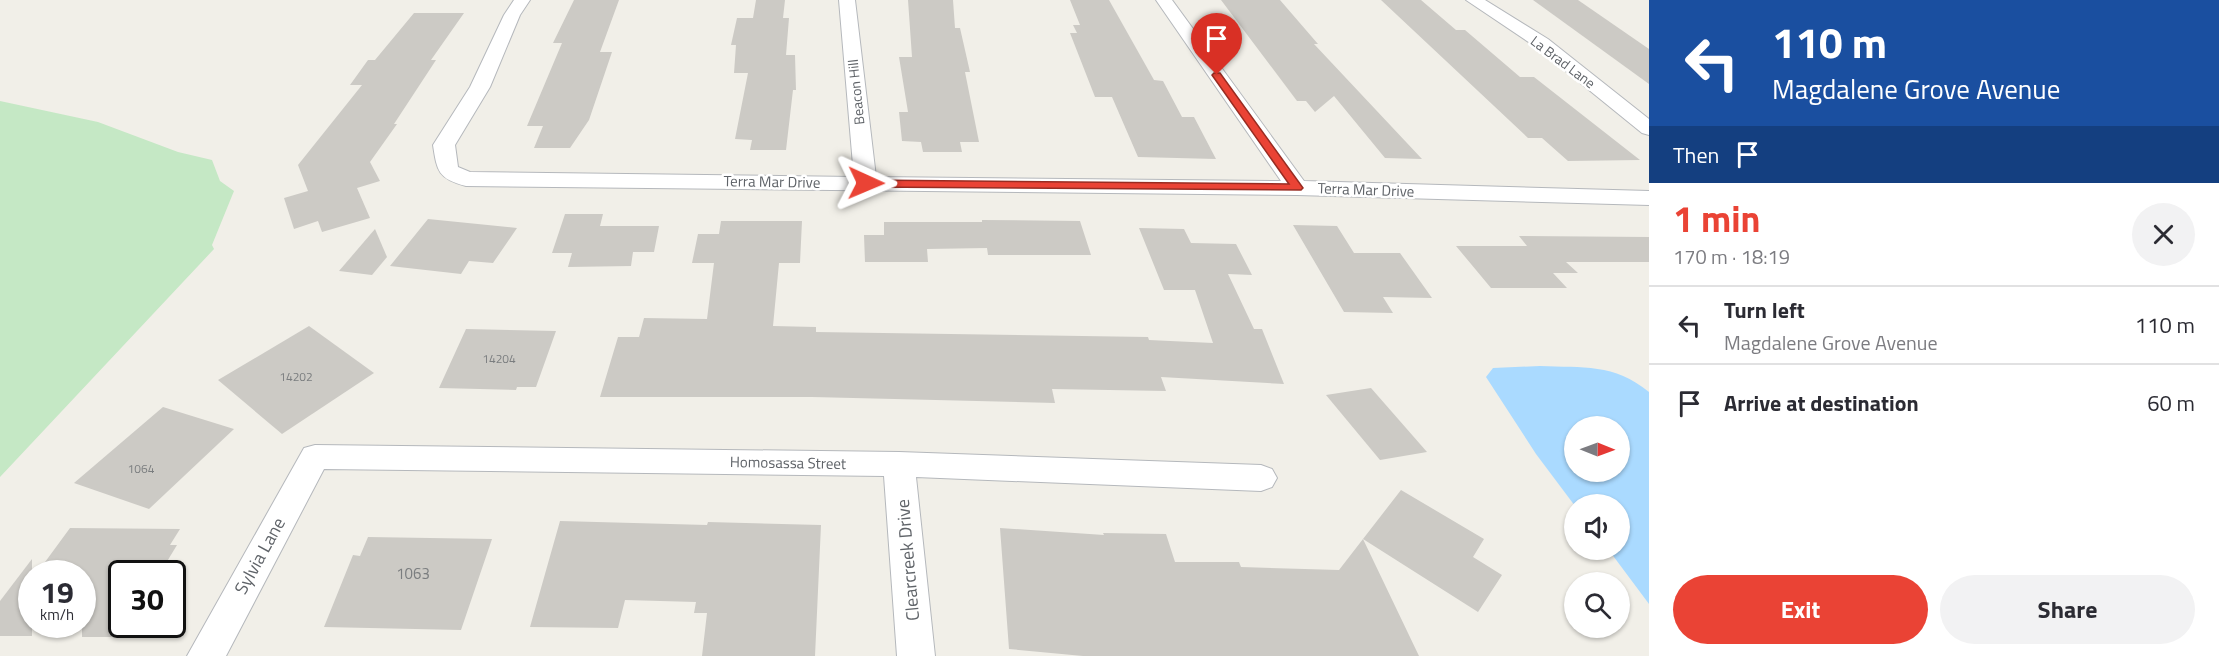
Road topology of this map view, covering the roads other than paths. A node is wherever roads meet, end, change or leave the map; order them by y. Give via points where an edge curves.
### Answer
1 (522, 0) edge
2 (847, 0) edge
3 (1164, 0) edge
4 (1474, 0) edge
5 (1649, 129) edge
6 (866, 183) junction
7 (1297, 188) junction
8 (1649, 198) edge
9 (315, 457) joint
10 (899, 464) junction
11 (1261, 478) dead end
12 (206, 656) edge
13 (916, 656) edge

1 - 6 street, Terra Mar Drive via 480,87 444,146 448,170 466,179
2 - 6 street, Beacon Hill
3 - 7 street
4 - 5 street, La Brad Lane via 1542,43
6 - 7 street, Terra Mar Drive
7 - 8 street, Terra Mar Drive
9 - 10 street, Homosassa Street
9 - 12 street, Sylvia Lane
10 - 11 street, Homosassa Street
10 - 13 street, Clearcreek Drive

